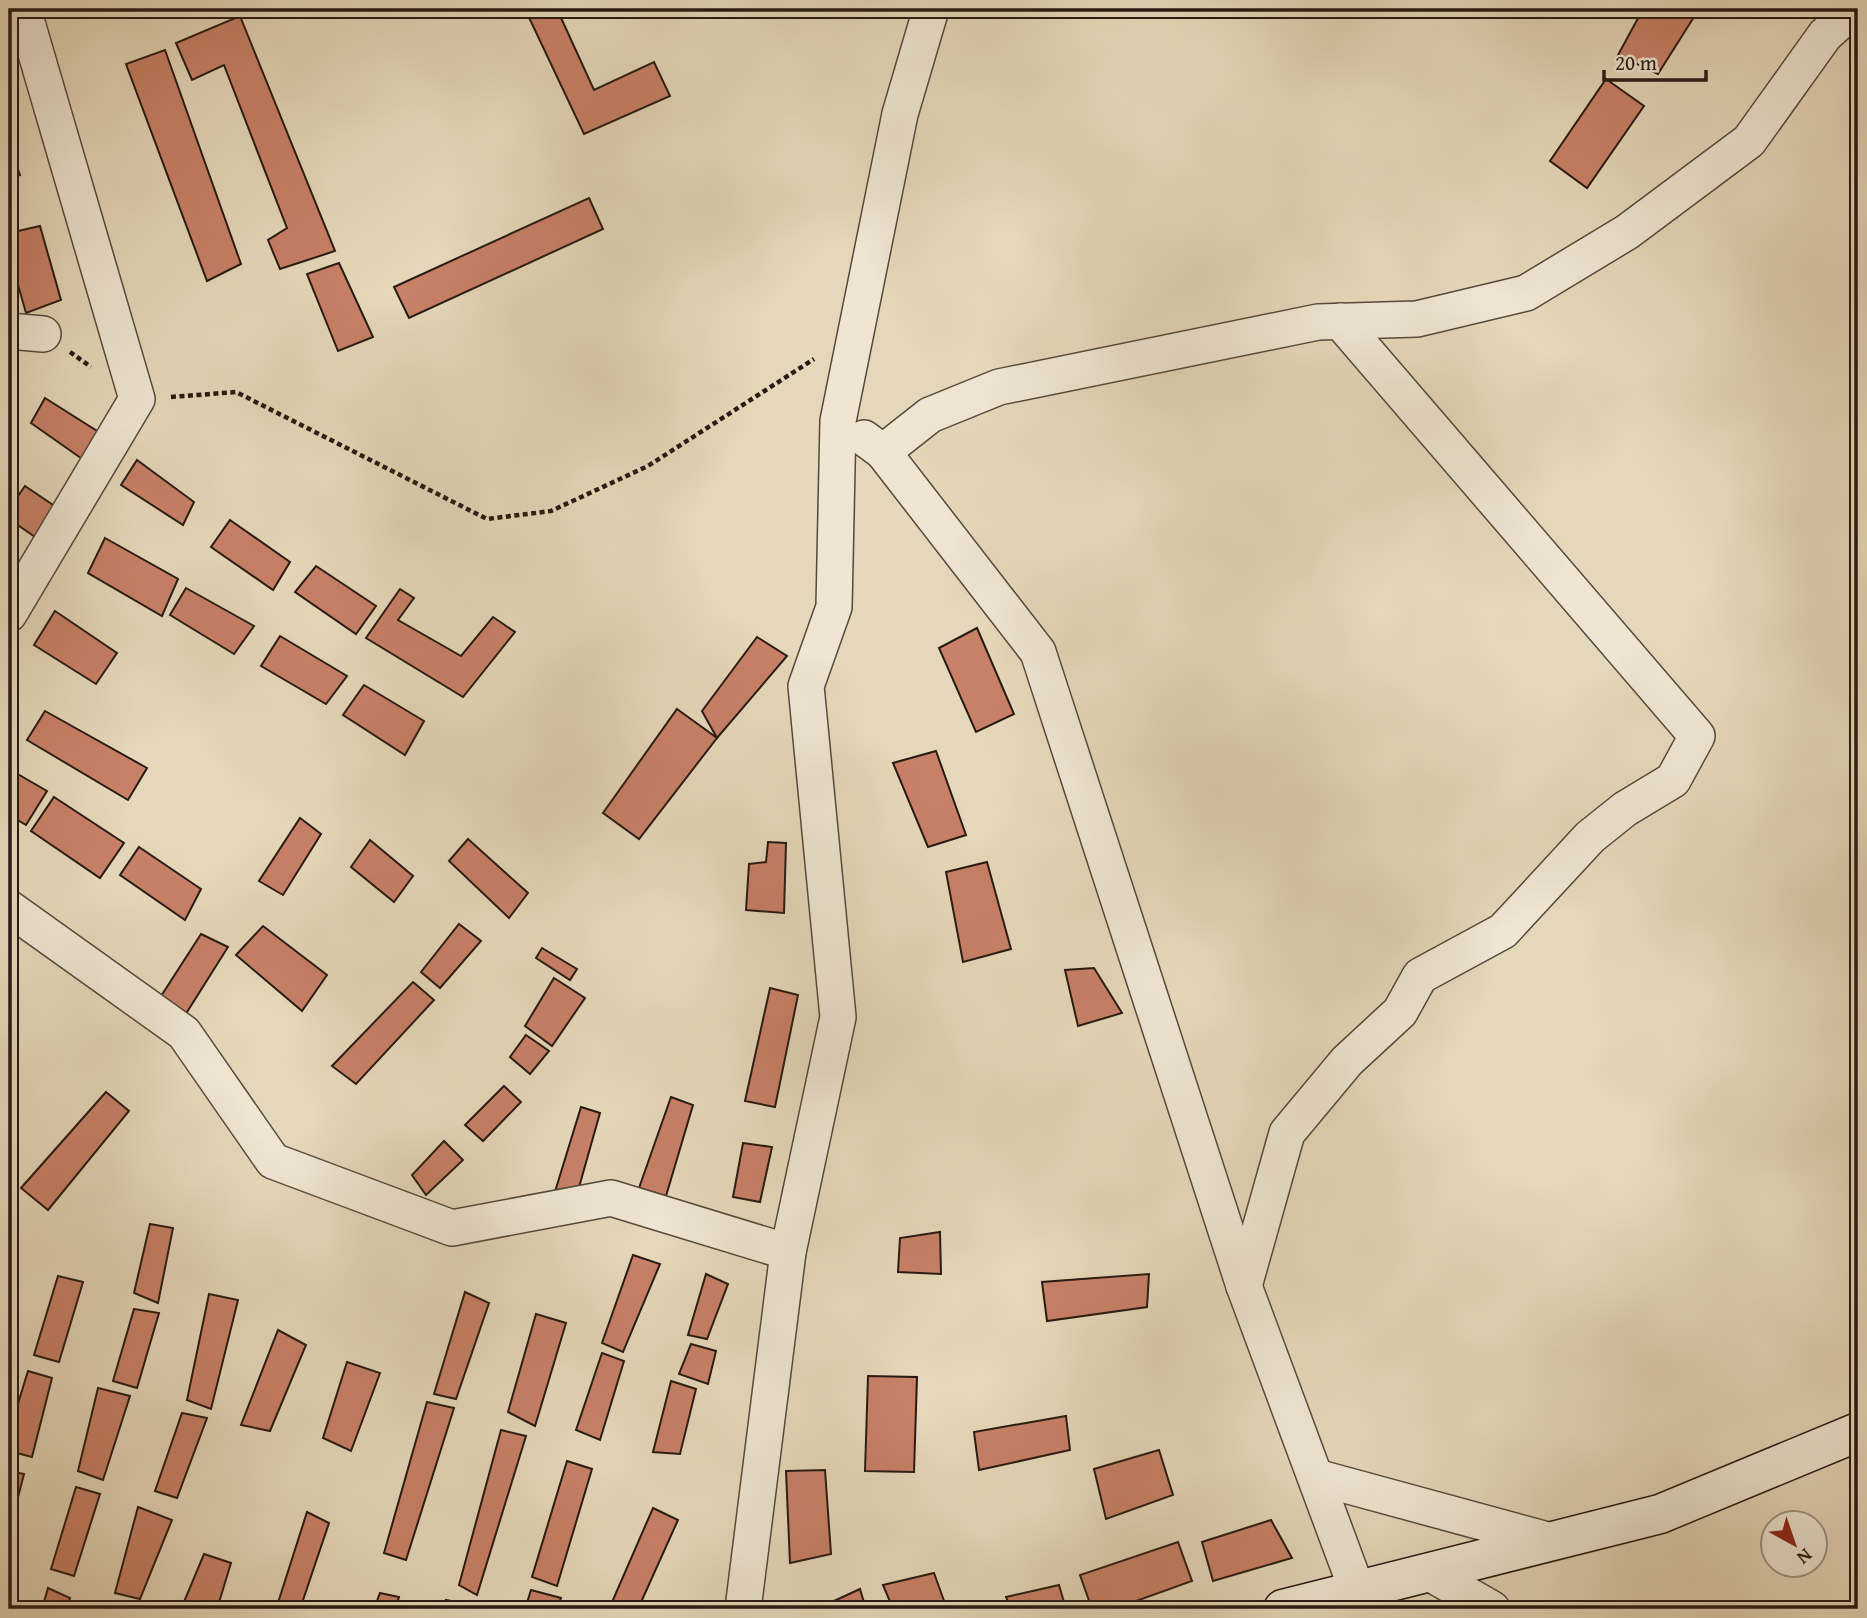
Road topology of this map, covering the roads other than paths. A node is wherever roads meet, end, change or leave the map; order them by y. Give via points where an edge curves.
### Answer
1 (23, 9) edge
2 (931, 9) edge
3 (1854, 9) edge
4 (1340, 321) junction
5 (9, 331) edge
6 (43, 334) road end
7 (838, 421) junction
8 (883, 452) junction
9 (9, 614) edge
10 (9, 908) edge
11 (788, 1252) junction
12 (1244, 1286) junction
13 (1858, 1432) edge
14 (1316, 1477) junction
15 (1551, 1541) junction
16 (1428, 1572) junction
17 (1357, 1590) junction
18 (743, 1609) edge
19 (1283, 1609) edge
20 (1492, 1609) edge

1 - 9 street via 138,399
2 - 7 street via 900,114
3 - 4 street via 1825,34 1749,141 1583,260 1526,293 1416,319
4 - 8 street via 999,387 930,415
4 - 12 street via 1697,736 1673,780 1590,837 1503,931 1420,976 1400,1012 1347,1061 1287,1133
5 - 6 street
7 - 8 street
7 - 11 street via 834,607 806,686 838,1017
8 - 12 street via 1038,652
10 - 11 street via 184,1033 273,1161 452,1228 611,1198
11 - 18 street
12 - 14 street
13 - 15 main road via 1660,1514
14 - 15 street
14 - 17 street
15 - 16 main road
16 - 17 main road
16 - 20 street
17 - 19 main road

